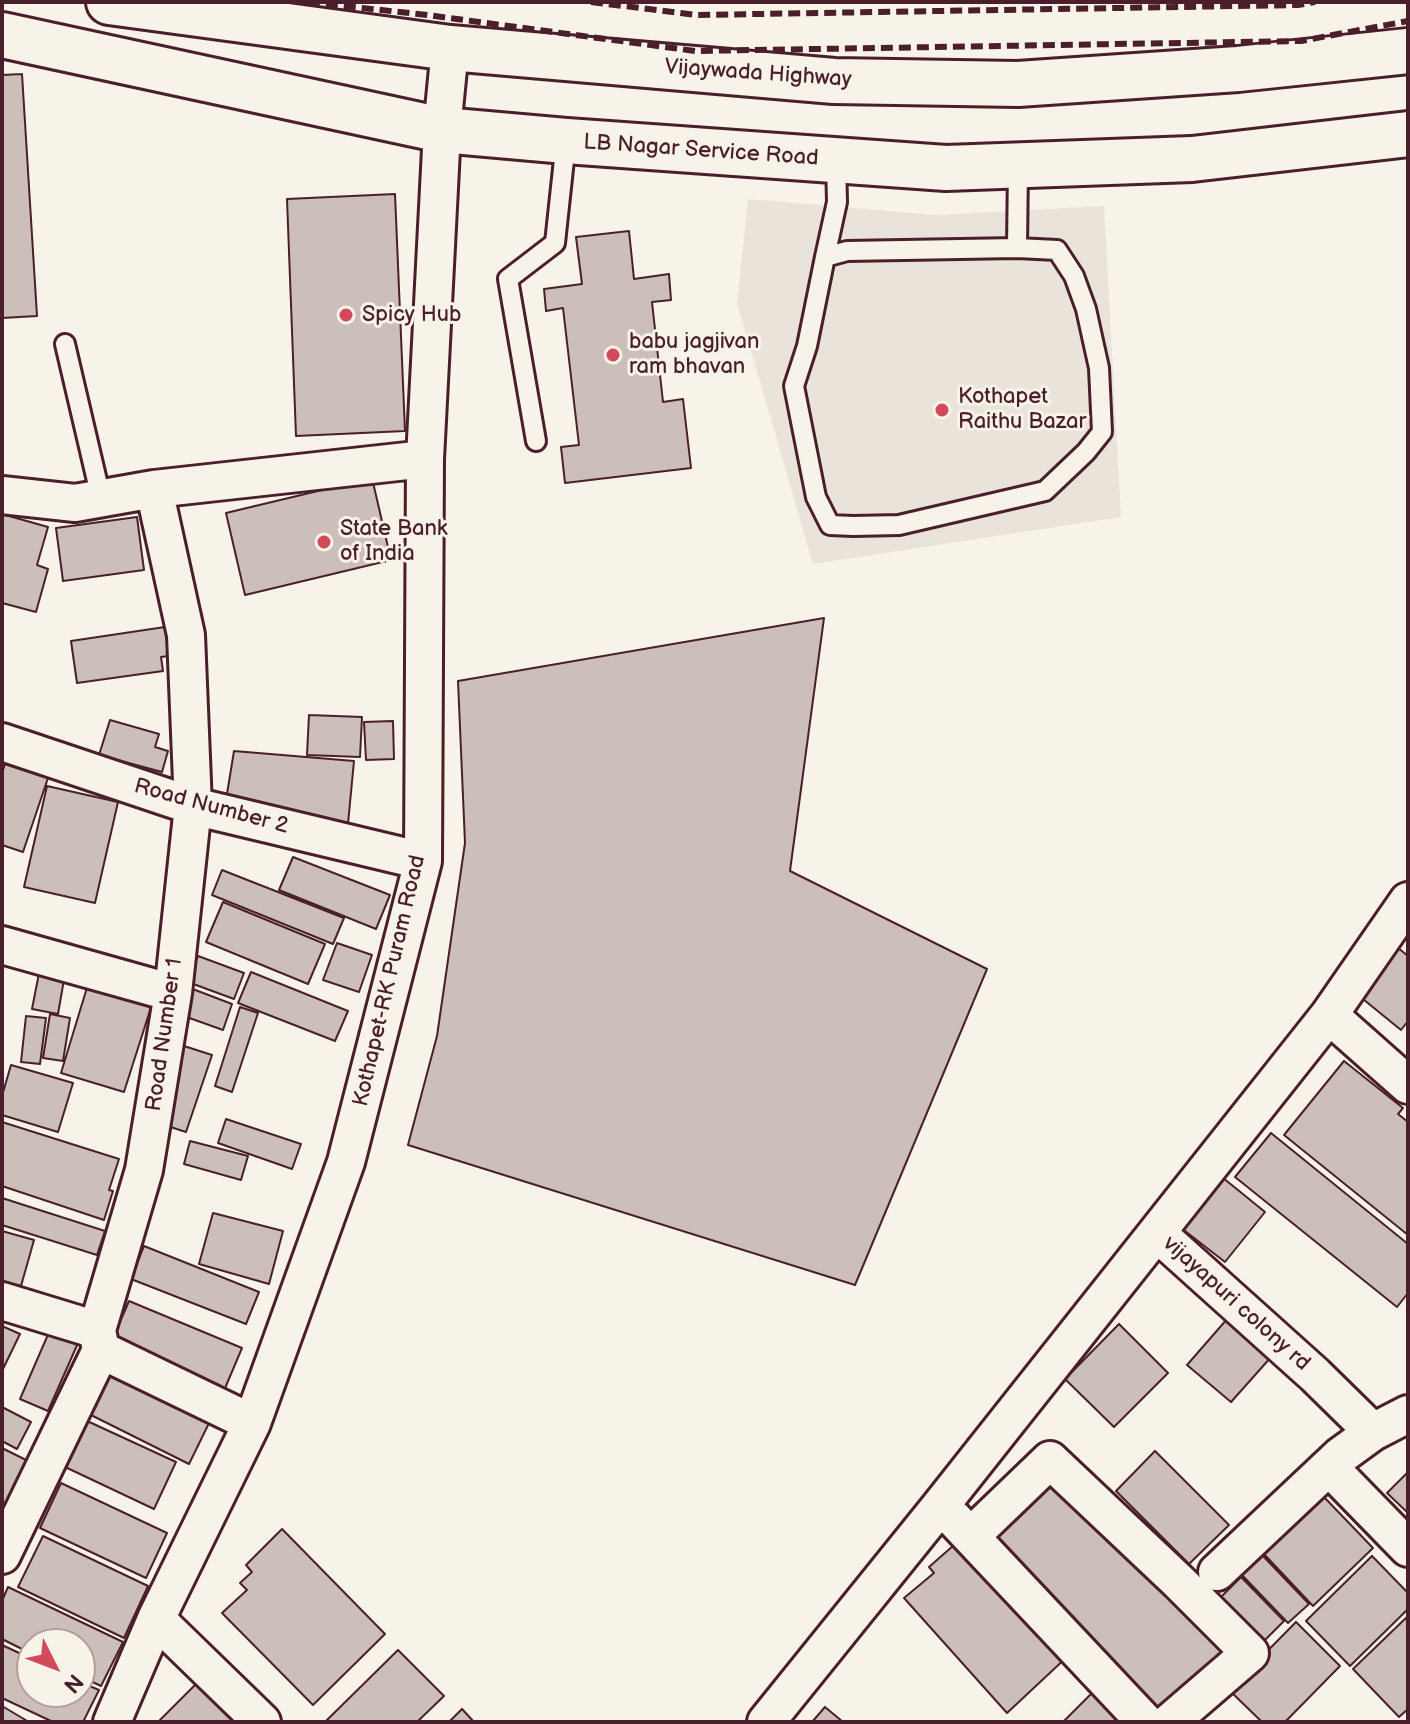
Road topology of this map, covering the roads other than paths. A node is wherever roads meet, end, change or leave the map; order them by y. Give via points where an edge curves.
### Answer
1 (109, 2) edge
2 (2, 35) edge
3 (450, 48) junction
4 (1408, 51) edge
5 (442, 130) junction
6 (1408, 134) edge
7 (566, 141) junction
8 (836, 161) junction
9 (1018, 165) junction
10 (1017, 248) junction
11 (825, 257) junction
12 (65, 344) dead end
13 (536, 441) dead end
14 (425, 459) junction
15 (154, 489) junction
16 (2, 495) edge
17 (101, 498) junction
18 (2, 742) edge
19 (193, 806) junction
20 (423, 861) junction
21 (1401, 926) edge
22 (2, 945) edge
23 (173, 993) junction
24 (1329, 1015) junction
25 (1408, 1085) edge
26 (1157, 1233) junction
27 (2, 1301) edge
28 (99, 1340) junction
29 (1408, 1414) edge
30 (252, 1423) junction
31 (1373, 1432) junction
32 (1335, 1462) junction
33 (968, 1471) junction
34 (941, 1505) junction
35 (1004, 1505) junction
36 (971, 1536) junction
37 (1408, 1548) edge
38 (2, 1555) edge
39 (1217, 1572) dead end
40 (156, 1619) junction
41 (1195, 1714) edge
42 (112, 1722) edge
43 (262, 1722) edge
44 (766, 1722) edge
45 (1145, 1722) edge

1 - 3 main road, Vijaywada Highway
2 - 5 main road, LB Nagar Service Road
3 - 4 main road, Vijaywada Highway via 834,81 1018,84
3 - 5 street, Kothapet-RK Puram Road
5 - 7 main road, LB Nagar Service Road
5 - 14 street, Kothapet-RK Puram Road
6 - 9 main road, LB Nagar Service Road via 1192,159
7 - 8 main road, LB Nagar Service Road
7 - 13 lane via 555,243 508,279
8 - 9 main road, LB Nagar Service Road via 946,168
8 - 11 lane via 837,202
9 - 10 lane
10 - 11 lane via 847,251
10 - 11 lane via 1057,250 1074,276 1099,368 1102,432 1045,491 899,525 830,525 816,497 794,386
12 - 17 lane
14 - 15 street
14 - 20 street, Kothapet-RK Puram Road
15 - 17 street
15 - 19 street, Road Number 1 via 186,635
16 - 17 street via 75,503
18 - 19 street, Road Number 2
19 - 20 street, Road Number 2
19 - 23 street, Road Number 1
20 - 30 street, Kothapet-RK Puram Road via 346,1162
21 - 24 street
22 - 23 street
23 - 28 street, Road Number 1 via 144,1170
24 - 25 street
24 - 26 street
26 - 31 street, vijayapuri colony rd
26 - 33 street
27 - 28 street
28 - 30 street
28 - 38 street, Road Number 1
29 - 31 street
30 - 40 street, Kothapet-RK Puram Road
31 - 32 street
32 - 37 street
32 - 39 street
33 - 34 street
33 - 35 street
34 - 36 street
34 - 44 street
35 - 36 street
35 - 41 street via 1050,1460 1250,1653
36 - 45 street
40 - 42 street, Kothapet-RK Puram Road
40 - 43 street

